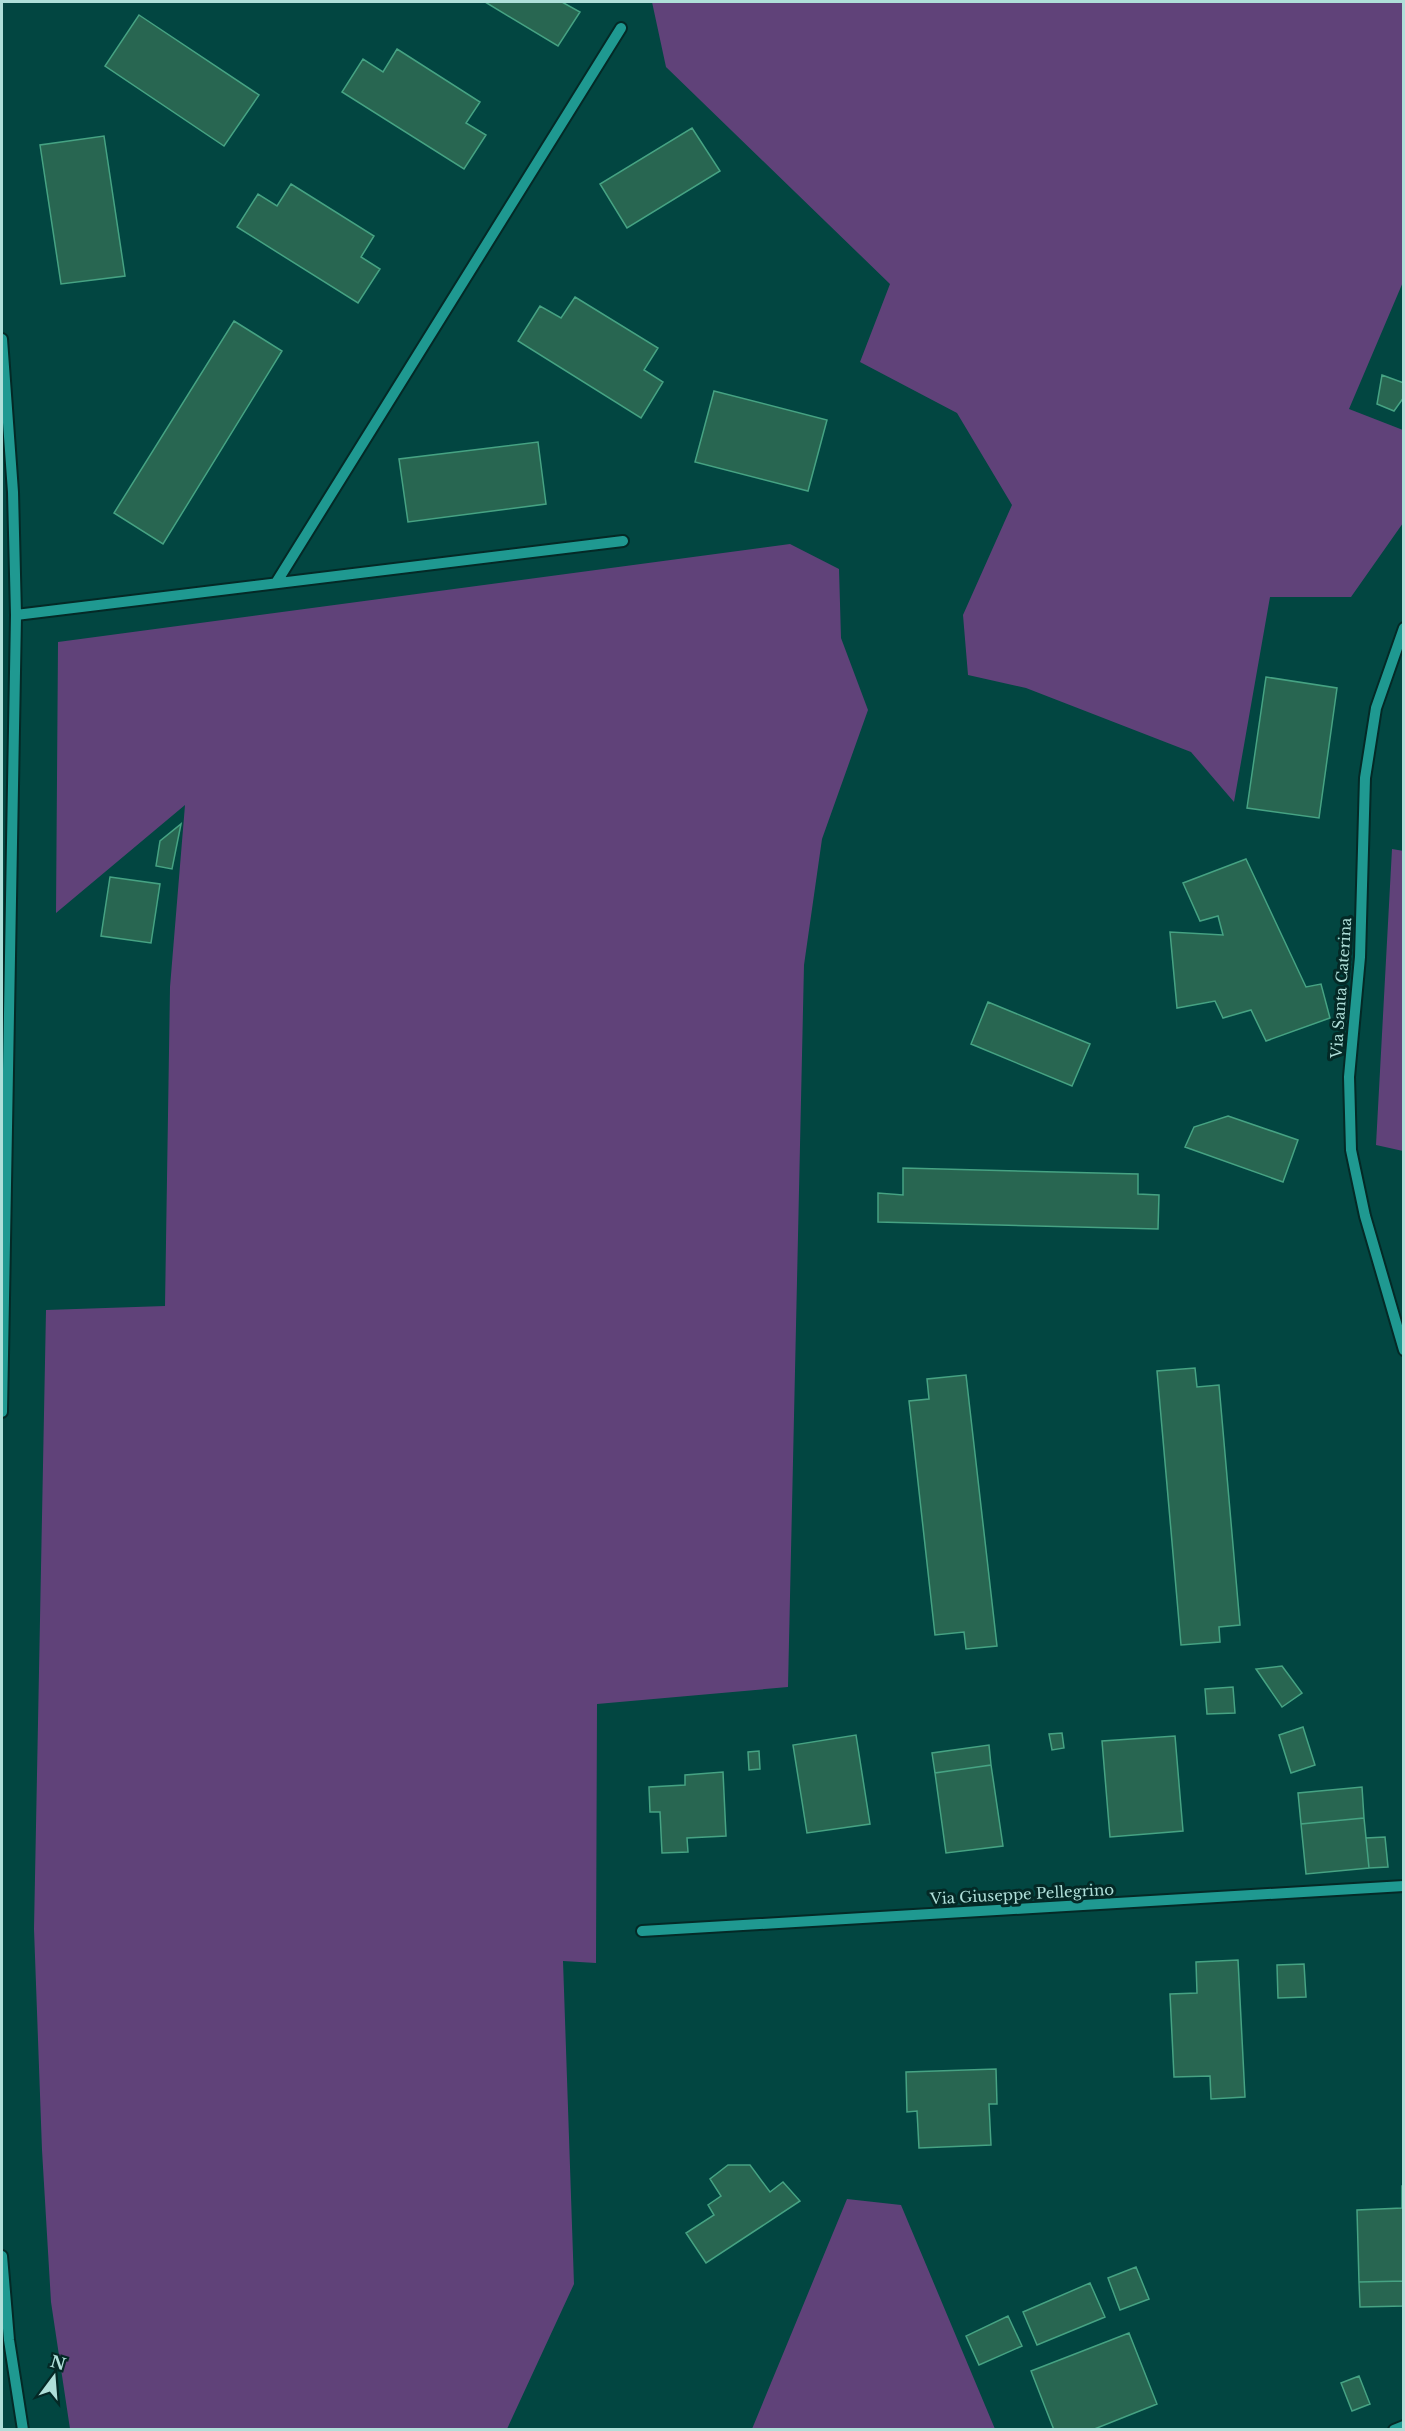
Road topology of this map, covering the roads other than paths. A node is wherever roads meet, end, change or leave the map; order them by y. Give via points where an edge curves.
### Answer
1 (621, 28) dead end
2 (2, 339) edge
3 (623, 541) dead end
4 (276, 583) junction
5 (16, 615) junction
6 (1404, 628) edge
7 (6, 837) edge
8 (1404, 1350) edge
9 (2, 1412) edge
10 (1404, 1887) edge
11 (642, 1931) dead end
12 (2, 2256) edge
13 (1404, 2426) edge
14 (23, 2430) edge
15 (1394, 2430) edge

1 - 4 street
2 - 5 street via 13,492
3 - 4 street
4 - 5 street
5 - 7 street
6 - 8 street, Via Santa Caterina via 1376,708 1365,778 1360,957 1349,1077 1351,1150 1365,1216
7 - 9 street
10 - 11 street, Via Giuseppe Pellegrino
12 - 14 street via 9,2340
13 - 15 street

